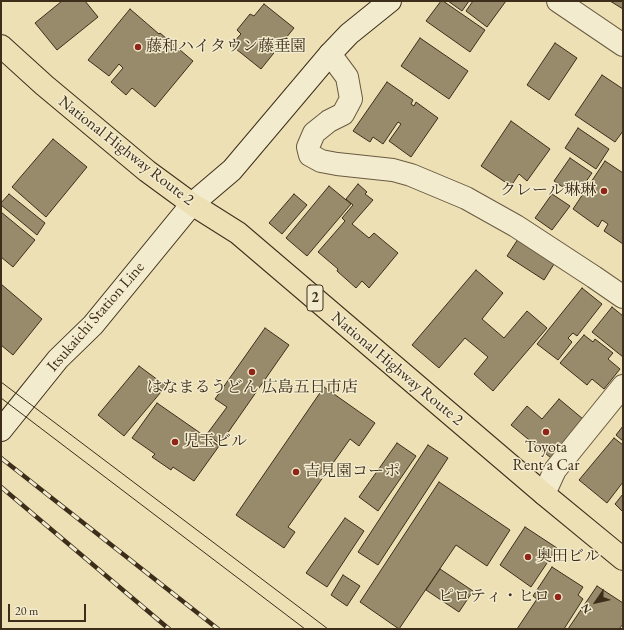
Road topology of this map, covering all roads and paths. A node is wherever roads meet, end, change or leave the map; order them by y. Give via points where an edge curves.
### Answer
1 (390, 1) edge
2 (558, 1) edge
3 (623, 45) edge
4 (1, 46) edge
5 (330, 54) junction
6 (192, 204) junction
7 (623, 297) edge
8 (623, 386) edge
9 (623, 409) edge
10 (1, 430) edge
11 (544, 494) junction
12 (623, 559) edge

1 - 5 street, Itsukaichi Station Line
2 - 3 street
4 - 6 highway, National Highway Route 2 / 2 via 147,171
5 - 6 street, Itsukaichi Station Line via 232,170
5 - 7 street via 347,77 351,98 343,114 314,133 308,147 310,156 320,161 405,173 466,198 516,226
6 - 10 street, Itsukaichi Station Line via 93,325 58,359
6 - 11 highway, National Highway Route 2 / 2 via 238,233
8 - 11 street via 555,470
9 - 11 street via 566,478
11 - 12 highway, National Highway Route 2 / 2

